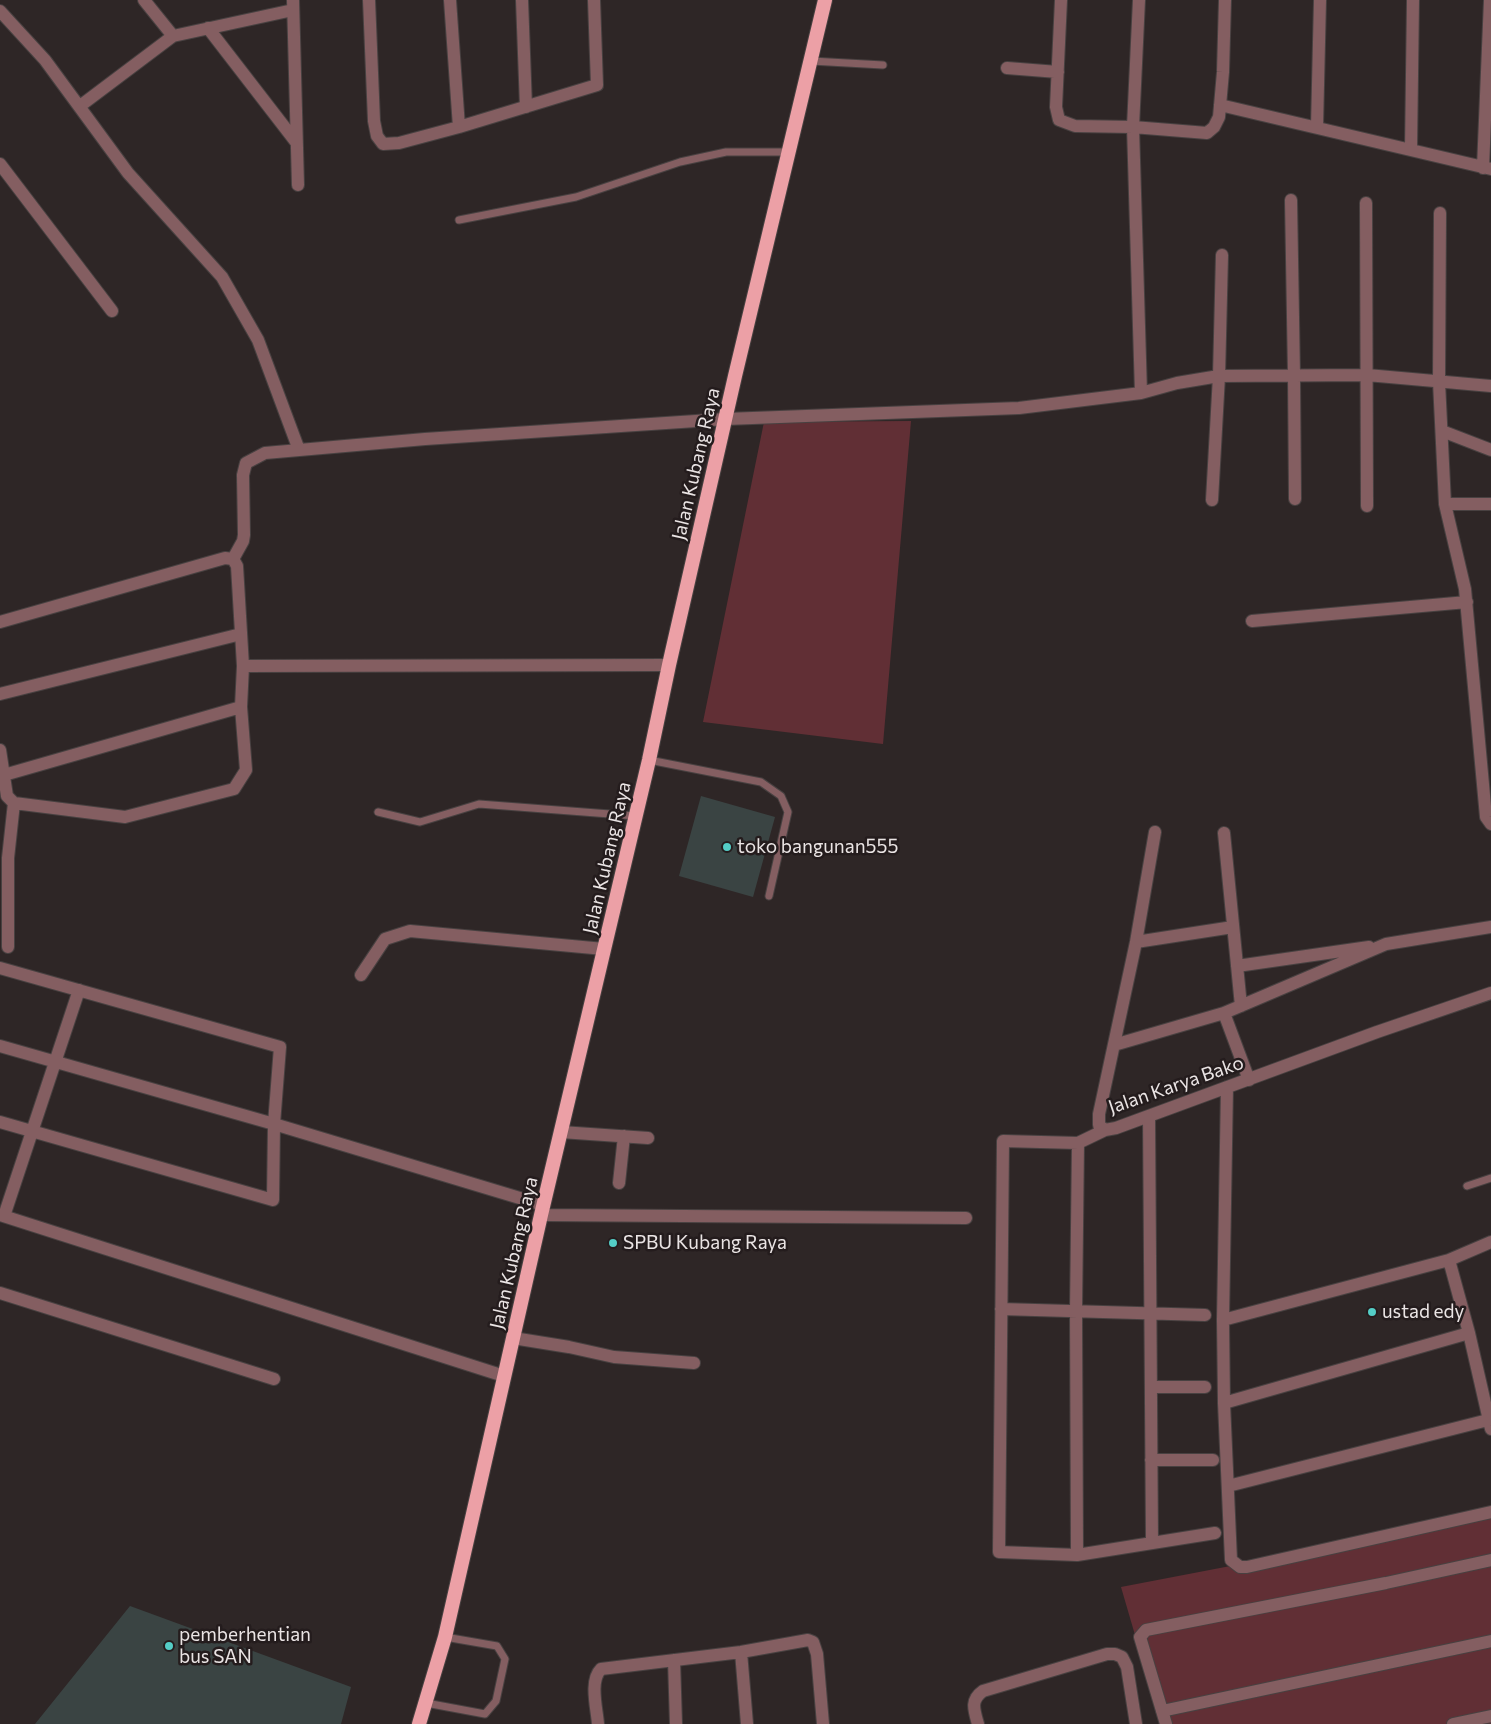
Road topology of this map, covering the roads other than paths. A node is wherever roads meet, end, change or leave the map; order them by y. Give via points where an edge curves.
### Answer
1 (144, 0) edge
2 (369, 0) edge
3 (450, 0) edge
4 (522, 0) edge
5 (594, 0) edge
6 (825, 0) edge
7 (1061, 0) edge
8 (1138, 0) edge
9 (1225, 0) edge
10 (1320, 0) edge
11 (1413, 0) edge
12 (1490, 0) edge
13 (293, 5) edge
14 (0, 10) edge
15 (208, 28) junction
16 (173, 36) junction
17 (810, 61) junction
18 (883, 65) dead end
19 (1007, 68) dead end
20 (1058, 72) junction
21 (1220, 105) junction
22 (80, 106) junction
23 (526, 107) junction
24 (458, 127) junction
25 (1133, 127) junction
26 (1317, 127) junction
27 (296, 142) junction
28 (1411, 150) junction
29 (789, 152) junction
30 (0, 164) edge
31 (1487, 169) edge
32 (298, 185) dead end
33 (1290, 200) dead end
34 (1366, 203) dead end
35 (1440, 213) dead end
36 (459, 220) dead end
37 (1222, 255) dead end
38 (112, 311) dead end
39 (1367, 375) junction
40 (1219, 376) junction
41 (1294, 376) junction
42 (1440, 382) junction
43 (1491, 386) edge
44 (1142, 393) junction
45 (726, 419) junction
46 (1442, 431) junction
47 (299, 450) junction
48 (1491, 450) edge
49 (1295, 499) dead end
50 (1212, 500) dead end
51 (1445, 504) junction
52 (1491, 504) edge
53 (1367, 506) dead end
54 (232, 559) junction
55 (1467, 602) junction
56 (1252, 620) dead end
57 (0, 622) edge
58 (241, 634) junction
59 (669, 665) junction
60 (243, 666) junction
61 (0, 694) edge
62 (241, 707) junction
63 (1485, 735) edge
64 (0, 750) edge
65 (649, 760) junction
66 (4, 775) junction
67 (14, 803) junction
68 (378, 812) dead end
69 (636, 816) junction
70 (1491, 824) edge
71 (1155, 832) dead end
72 (1224, 833) dead end
73 (4, 862) edge
74 (769, 896) dead end
75 (4, 913) edge
76 (1233, 927) junction
77 (1491, 927) edge
78 (1136, 942) junction
79 (1386, 944) junction
80 (8, 946) dead end
81 (604, 949) junction
82 (1237, 966) junction
83 (0, 968) edge
84 (361, 975) dead end
85 (79, 990) junction
86 (1491, 993) edge
87 (1241, 1006) junction
88 (1224, 1013) junction
89 (1114, 1045) junction
90 (0, 1046) edge
91 (54, 1062) junction
92 (1248, 1080) junction
93 (1227, 1088) junction
94 (1149, 1116) junction
95 (0, 1122) edge
96 (274, 1124) junction
97 (1105, 1130) junction
98 (32, 1131) junction
99 (561, 1132) junction
100 (624, 1136) junction
101 (648, 1138) dead end
102 (1078, 1143) junction
103 (1491, 1178) edge
104 (619, 1183) dead end
105 (1466, 1186) dead end
106 (542, 1210) junction
107 (2, 1216) edge
108 (966, 1218) dead end
109 (1491, 1242) edge
110 (1449, 1260) junction
111 (0, 1293) edge
112 (1001, 1309) junction
113 (1076, 1311) junction
114 (1150, 1314) junction
115 (1205, 1315) dead end
116 (1223, 1320) junction
117 (1469, 1333) junction
118 (512, 1338) junction
119 (694, 1363) dead end
120 (504, 1376) junction
121 (274, 1379) dead end
122 (1151, 1387) junction
123 (1205, 1387) dead end
124 (1224, 1403) junction
125 (1490, 1424) edge
126 (1152, 1460) junction
127 (1213, 1460) dead end
128 (1228, 1486) junction
129 (1491, 1512) edge
130 (1215, 1534) dead end
131 (1152, 1543) junction
132 (1077, 1555) junction
133 (1491, 1560) edge
134 (445, 1637) junction
135 (1491, 1641) edge
136 (741, 1652) junction
137 (674, 1660) junction
138 (426, 1703) junction
139 (1162, 1711) junction
140 (1491, 1716) edge
141 (419, 1724) edge
142 (598, 1724) edge
143 (676, 1724) edge
144 (747, 1724) edge
145 (824, 1724) edge
146 (978, 1724) edge
147 (1136, 1724) edge
148 (1166, 1724) edge
149 (1453, 1724) edge

1 - 16 street
2 - 24 street via 377,136 383,144 399,143
3 - 24 street
4 - 23 street
5 - 23 street via 597,85
6 - 17 highway, Jalan Kubang Raya
7 - 20 street
8 - 25 street
9 - 21 street
10 - 26 street
11 - 28 street
12 - 31 street
13 - 15 street
13 - 27 street
14 - 22 street via 45,60
15 - 16 street
15 - 27 street
16 - 22 street
17 - 18 lane
17 - 29 highway, Jalan Kubang Raya
19 - 20 street
20 - 25 street via 1056,107 1059,120 1075,126
21 - 25 street via 1219,117 1207,133
21 - 26 street
22 - 47 street via 128,173 222,278 258,340
23 - 24 street
25 - 44 street
26 - 28 street
27 - 32 street
28 - 31 street
29 - 36 lane via 726,152 680,162 576,197
29 - 45 highway, Jalan Kubang Raya
30 - 38 street
33 - 41 street
34 - 39 street
35 - 42 street
37 - 40 street
39 - 41 street
39 - 42 street
39 - 53 street
40 - 41 street
40 - 44 street
40 - 50 street
41 - 49 street
42 - 43 street
42 - 46 street
44 - 45 street via 1019,408
45 - 47 street via 425,438
45 - 59 highway, Jalan Kubang Raya
46 - 48 street
46 - 51 street
47 - 54 street via 265,453 246,463 243,475 243,541
51 - 52 street
51 - 55 street
54 - 57 street via 224,558
54 - 58 street via 237,566
55 - 56 street
55 - 63 street
58 - 60 street
58 - 61 street
59 - 60 street
59 - 65 highway, Jalan Kubang Raya
60 - 62 street
62 - 66 street
62 - 67 street via 246,770 234,789 125,816
63 - 70 street via 1486,817
64 - 66 street
65 - 69 highway, Jalan Kubang Raya
65 - 74 lane via 761,782 781,796 788,812
66 - 67 street via 7,796
67 - 73 street
68 - 69 lane via 420,822 479,804
69 - 81 highway, Jalan Kubang Raya
71 - 78 street, Jalan Karya Bako
72 - 76 street
73 - 75 street
75 - 80 street
76 - 78 street
76 - 82 street
77 - 79 street
78 - 89 street, Jalan Karya Bako
79 - 82 street
79 - 87 street
81 - 84 street via 410,931 385,939
81 - 99 highway, Jalan Kubang Raya
82 - 87 street
83 - 85 street
85 - 91 street
85 - 96 street via 280,1047
86 - 92 street, Jalan Karya Bako
87 - 88 street
88 - 89 street
88 - 92 street
89 - 97 street, Jalan Karya Bako via 1099,1114 1099,1125
90 - 91 street
91 - 96 street
91 - 98 street
92 - 93 street, Jalan Karya Bako
93 - 94 street, Jalan Karya Bako
93 - 116 street
94 - 97 street, Jalan Karya Bako
94 - 114 street
95 - 98 street
96 - 98 street via 272,1200
96 - 106 street
97 - 102 street
98 - 107 street
99 - 100 street
99 - 106 highway, Jalan Kubang Raya
100 - 101 street
100 - 104 street
102 - 112 street via 1004,1141
102 - 113 street
103 - 105 lane
106 - 108 street
106 - 118 highway, Jalan Kubang Raya
107 - 120 street
109 - 110 street
110 - 116 street
110 - 117 street
111 - 121 street
112 - 113 street
112 - 132 street via 999,1552
113 - 114 street
113 - 132 street
114 - 115 street
114 - 122 street
116 - 124 street
117 - 124 street
117 - 125 street
118 - 119 street via 614,1357
118 - 120 highway, Jalan Kubang Raya
120 - 134 highway, Jalan Kubang Raya
122 - 123 street
122 - 126 street
124 - 128 street
125 - 128 street
126 - 127 street
126 - 131 street
128 - 129 street via 1231,1560 1240,1567
130 - 131 street
131 - 132 street
133 - 139 street via 1146,1630 1140,1637
134 - 138 highway, Jalan Kubang Raya
134 - 138 lane via 497,1646 505,1658 496,1701 485,1714
135 - 139 street
136 - 137 street
136 - 144 street
136 - 145 street via 800,1640 813,1642
137 - 142 street via 602,1669 597,1673
137 - 143 street
138 - 141 highway, Jalan Kubang Raya
139 - 148 street
140 - 149 street
146 - 147 street via 973,1706 982,1691 1108,1654 1122,1657 1127,1667

